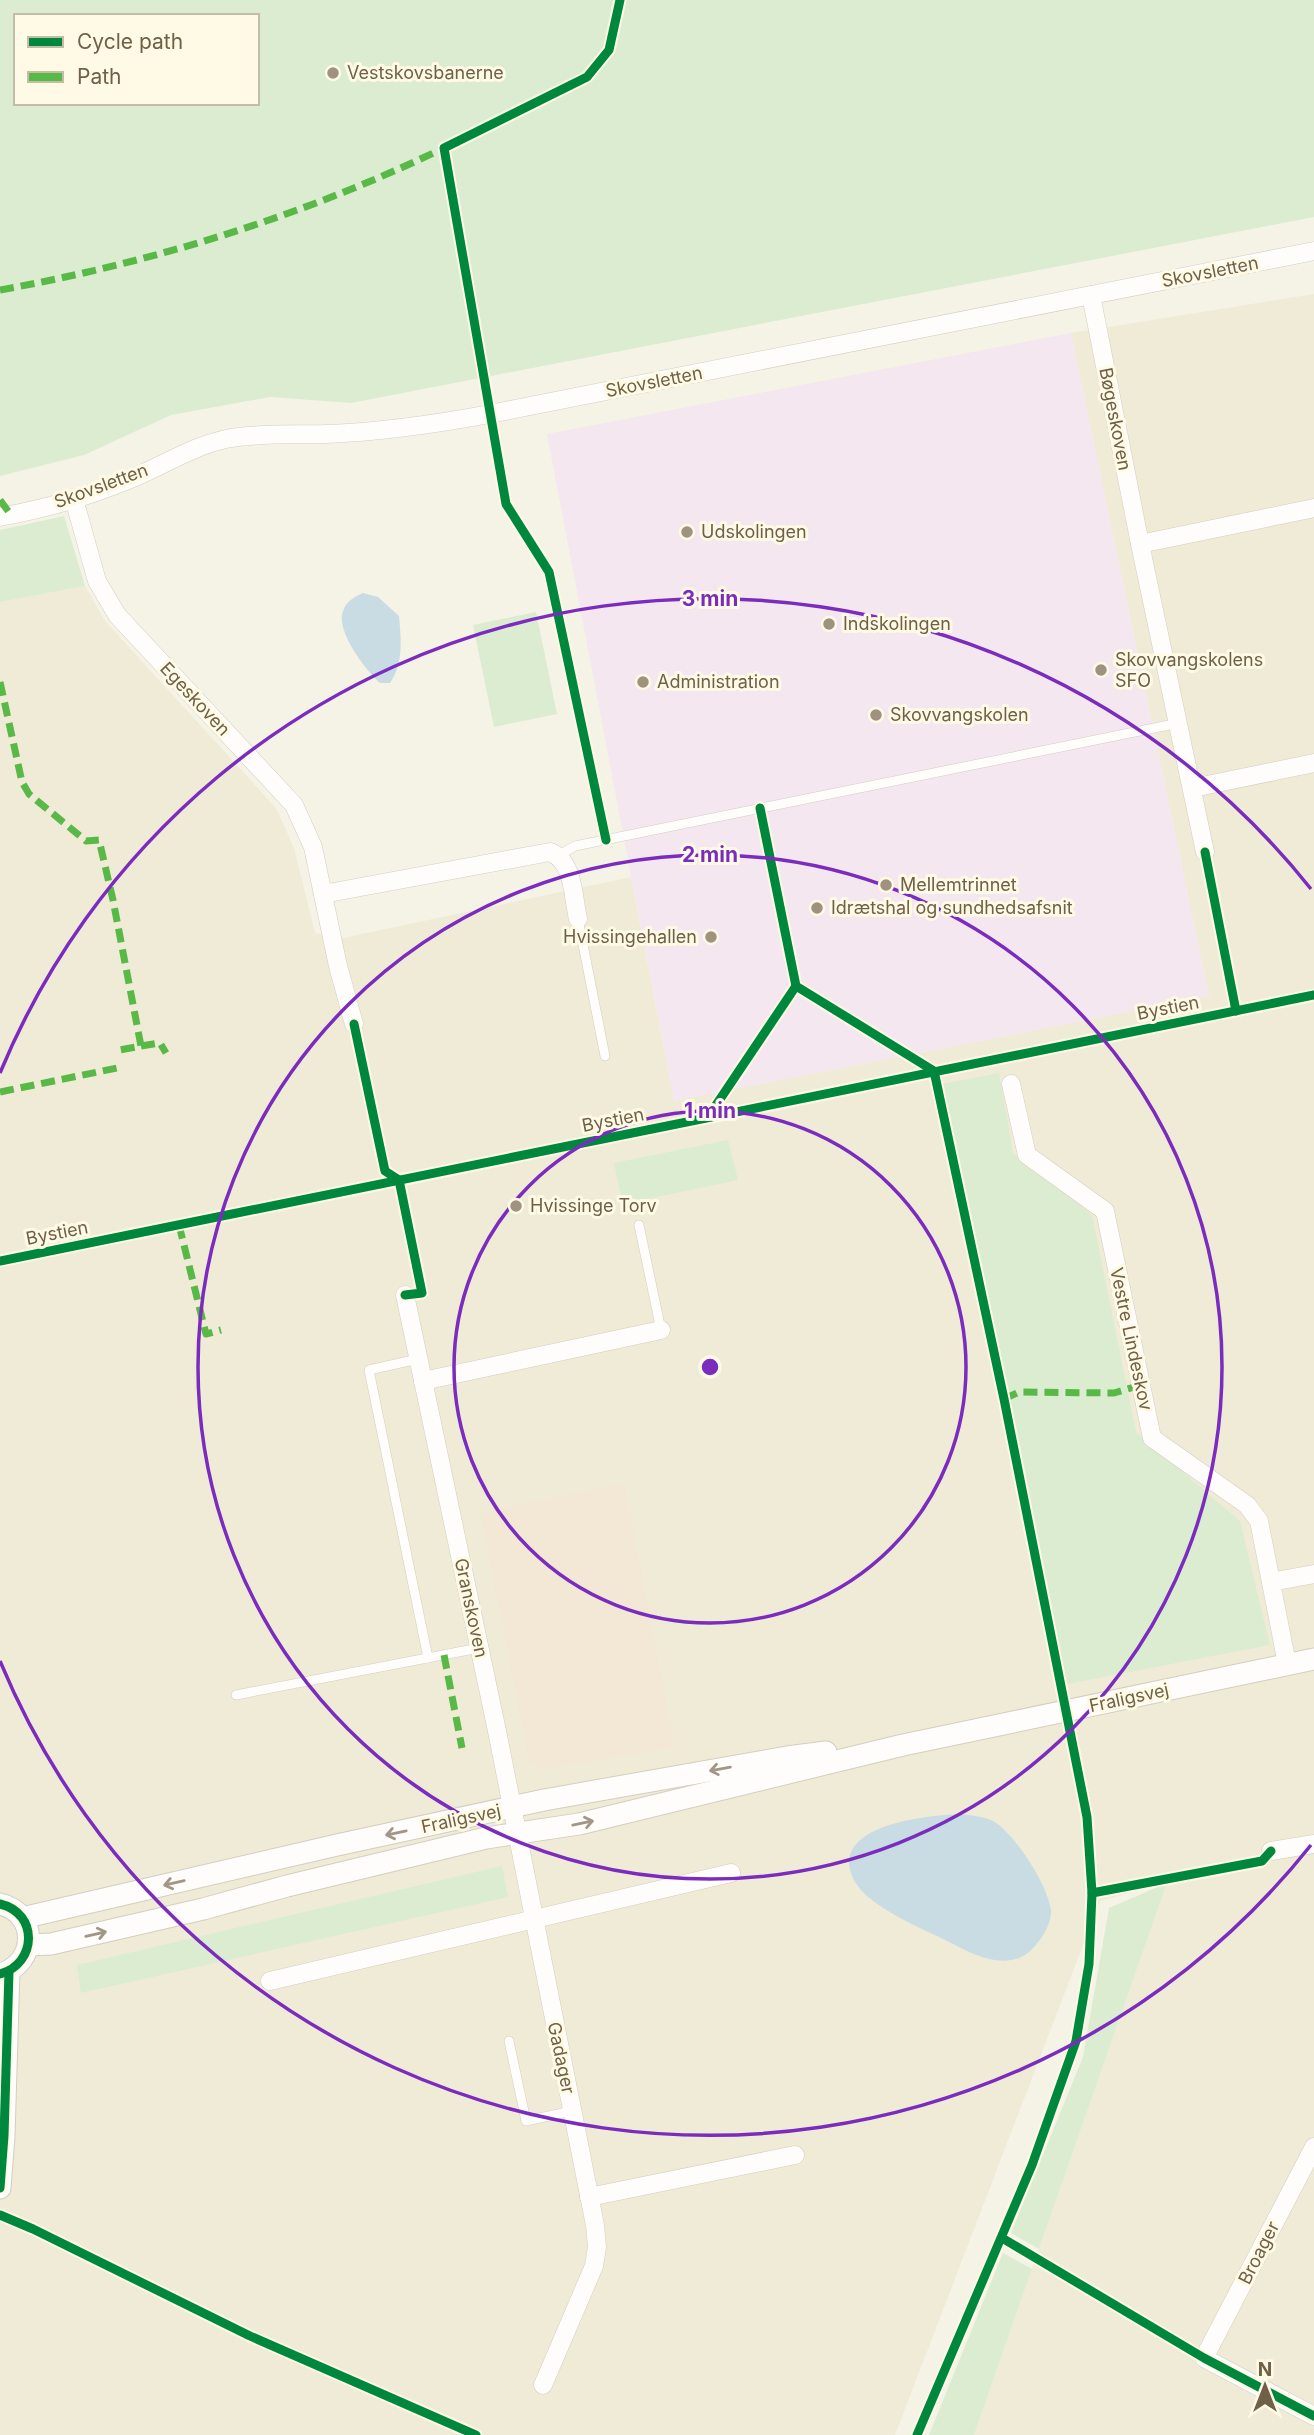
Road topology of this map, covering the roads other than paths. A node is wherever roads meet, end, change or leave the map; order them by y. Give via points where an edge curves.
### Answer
1 (1314, 251) edge
2 (1091, 295) junction
3 (74, 499) junction
4 (1314, 508) edge
5 (0, 517) edge
6 (1140, 544) junction
7 (1179, 723) junction
8 (1314, 763) edge
9 (1193, 788) junction
10 (1205, 852) dead end
11 (559, 855) junction
12 (323, 894) junction
13 (578, 919) joint
14 (1314, 995) edge
15 (354, 1024) dead end
16 (605, 1056) dead end
17 (1011, 1084) dead end
18 (639, 1225) dead end
19 (0, 1261) edge
20 (405, 1295) dead end
21 (661, 1330) joint
22 (418, 1359) junction
23 (423, 1381) junction
24 (1314, 1574) edge
25 (1271, 1582) junction
26 (479, 1648) junction
27 (428, 1658) junction
28 (1314, 1659) edge
29 (1287, 1664) junction
30 (236, 1695) dead end
31 (903, 1745) junction
32 (511, 1808) junction
33 (516, 1835) junction
34 (1314, 1844) edge
35 (1271, 1851) dead end
36 (731, 1873) dead end
37 (0, 1904) edge
38 (22, 1918) junction
39 (533, 1920) junction
40 (29, 1945) junction
41 (4, 1972) edge
42 (270, 1981) dead end
43 (509, 2040) dead end
44 (572, 2111) junction
45 (1314, 2147) edge
46 (795, 2155) dead end
47 (0, 2188) edge
48 (589, 2197) junction
49 (543, 2385) dead end
50 (1314, 2416) edge

1 - 2 street, Skovsletten
2 - 3 street, Skovsletten via 440,423 230,438 194,448 129,480
2 - 6 street, Bøgeskoven
3 - 5 street, Skovsletten
3 - 12 street, Egeskoven via 97,581 117,615 294,805 313,847
4 - 6 street
6 - 7 street, Bøgeskoven
7 - 9 street, Bøgeskoven
7 - 11 lane via 575,846
8 - 9 street
9 - 10 street, Bøgeskoven
11 - 12 street via 541,853
11 - 13 street via 567,868
12 - 15 street, Egeskoven
13 - 16 lane
14 - 19 lane, Bystien
17 - 25 street, Vestre Lindeskov via 1027,1155 1105,1211 1152,1438 1247,1505 1259,1521
18 - 21 lane
20 - 22 street, Granskoven
21 - 23 street
22 - 23 street, Granskoven
22 - 27 lane via 369,1370
23 - 26 street, Granskoven
24 - 25 street
25 - 29 street, Vestre Lindeskov
26 - 27 lane
26 - 32 street, Granskoven
27 - 30 lane
28 - 29 street, Fraligsvej
29 - 31 street, Fraligsvej
31 -> 32 street, Fraligsvej via 787,1757
33 -> 31 street, Fraligsvej via 579,1824
32 - 33 street, Granskoven
32 -> 38 street, Fraligsvej
33 - 39 street, Gadager
40 -> 33 street, Fraligsvej via 203,1909 486,1838
34 - 35 street
36 - 39 street
37 - 38 street
38 - 40 street via 29,1931
39 - 42 street
39 - 44 street, Gadager
40 - 41 street via 22,1960
41 - 47 street
43 - 44 lane via 526,2121
44 - 48 street, Gadager
45 - 50 street, Broager via 1204,2358
46 - 48 street
48 - 49 street, Gadager via 597,2257

